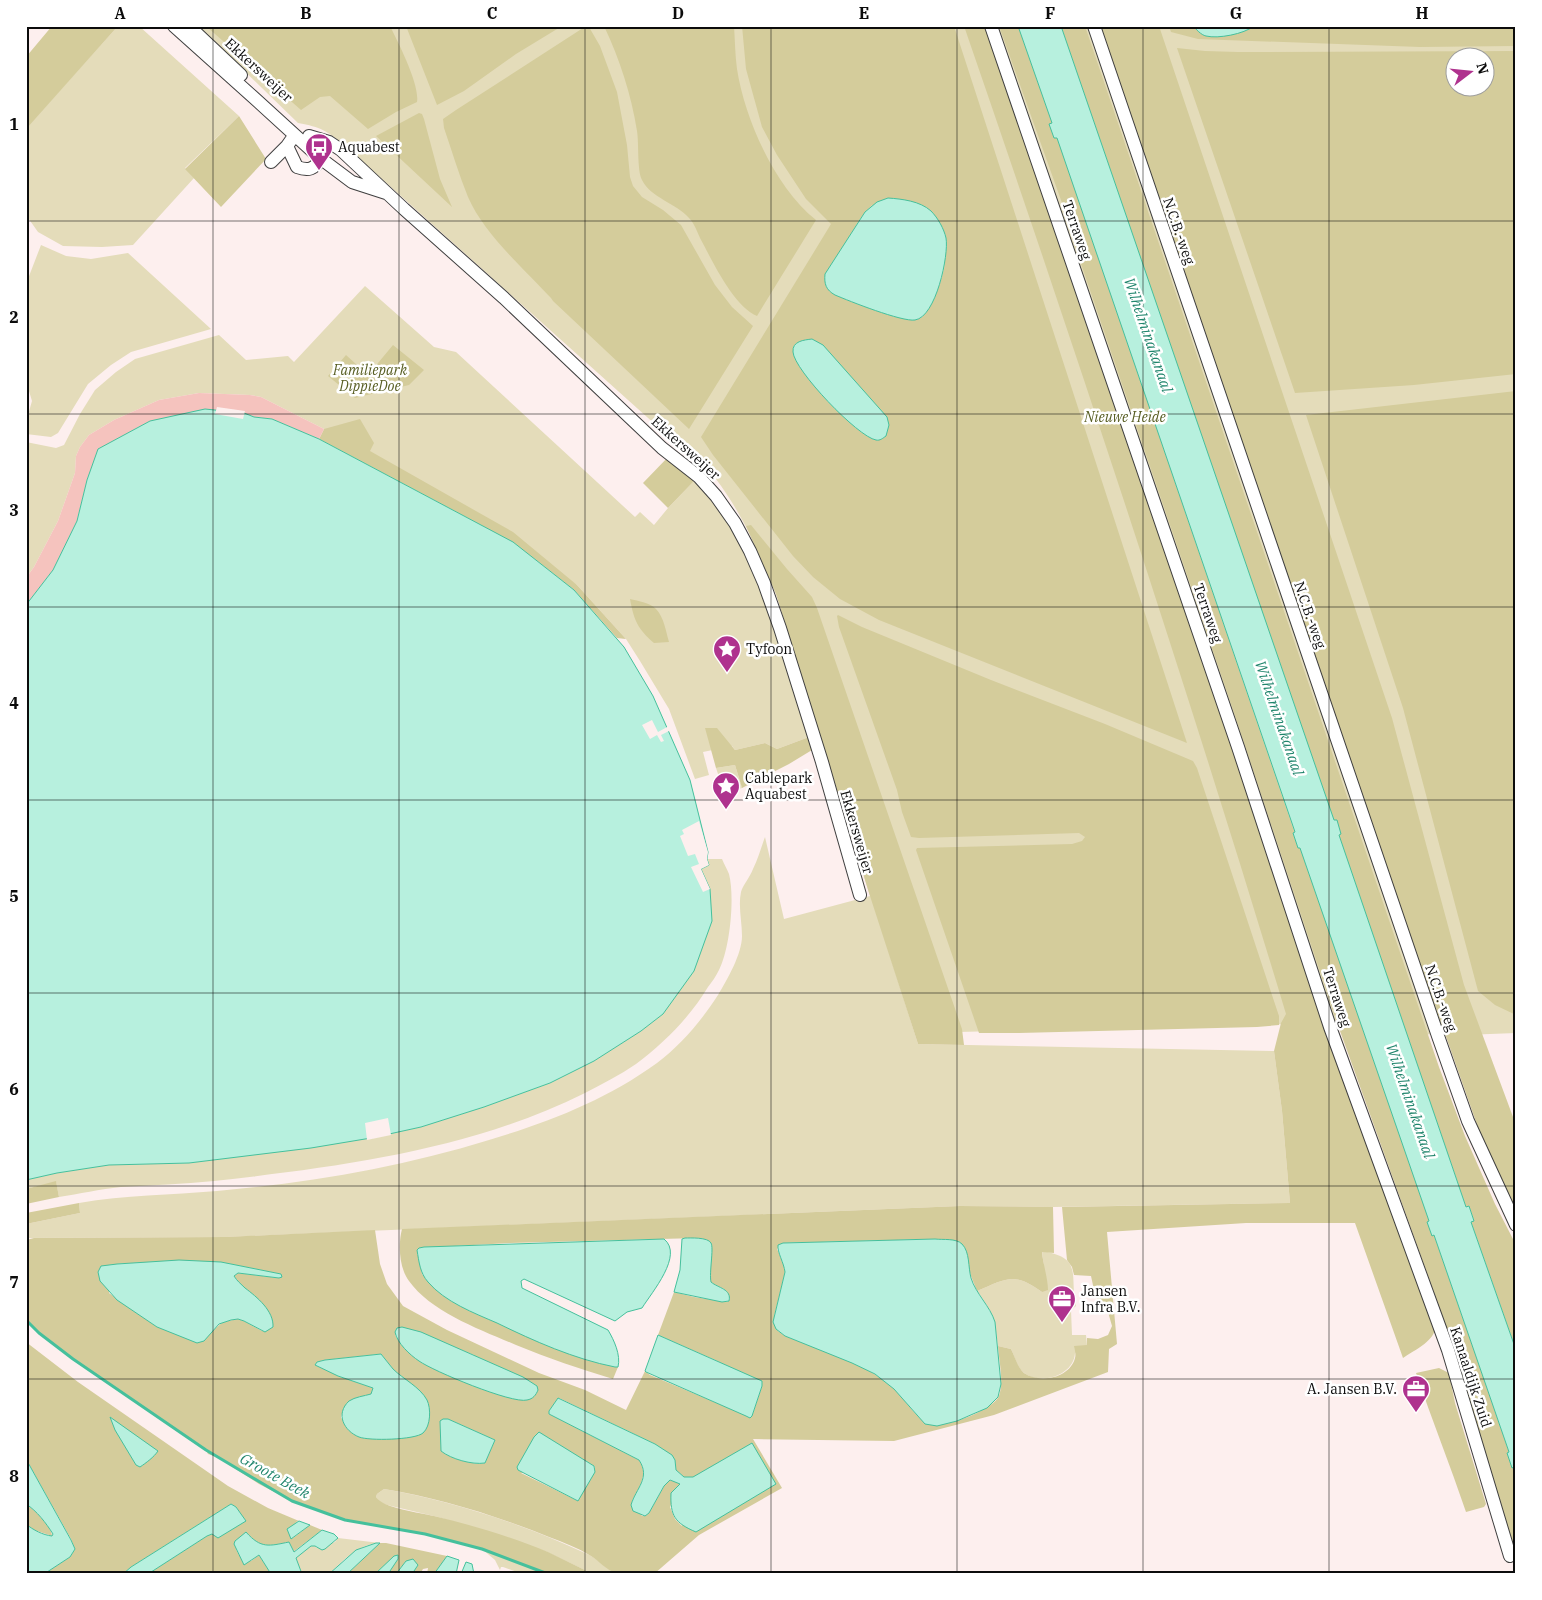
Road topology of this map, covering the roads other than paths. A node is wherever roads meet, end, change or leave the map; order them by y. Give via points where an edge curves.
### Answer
1 (174, 26) edge
2 (189, 26) edge
3 (991, 26) edge
4 (1094, 26) edge
5 (314, 140) junction
6 (290, 141) junction
7 (320, 158) junction
8 (271, 162) dead end
9 (388, 194) junction
10 (860, 895) dead end
11 (1397, 1210) joint
12 (1516, 1225) edge
13 (1510, 1556) dead end

1 - 6 street, Ekkersweijer via 252,96
2 - 5 street, Ekkersweijer
3 - 11 street, Terraweg via 1238,747 1330,1027
4 - 12 street, N.C.B.-weg via 1438,1036 1468,1121
5 - 7 street
5 - 9 street, Ekkersweijer via 329,142 341,150
6 - 7 street, Ekkersweijer
6 - 7 street, Ekkersweijer via 297,168 314,168
6 - 8 street
7 - 9 street, Ekkersweijer via 352,182
9 - 10 street, Ekkersweijer via 504,298 662,448 699,477 735,523 768,592
11 - 13 street, Kanaaldijk Zuid via 1448,1350

